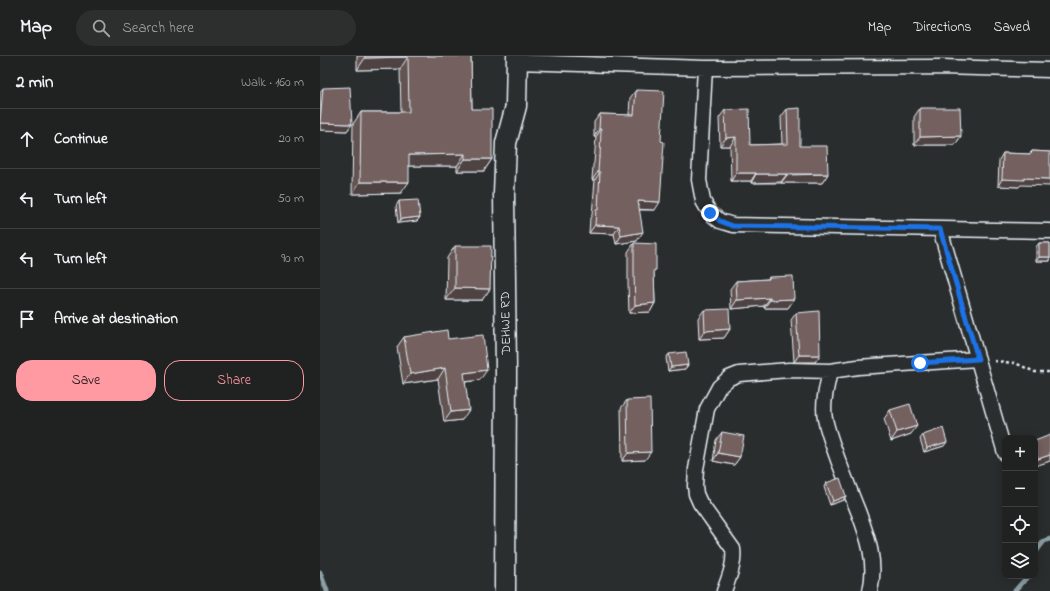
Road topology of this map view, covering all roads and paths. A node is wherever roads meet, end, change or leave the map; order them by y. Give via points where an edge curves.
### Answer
1 (517, 59) edge
2 (705, 68) junction
3 (1050, 70) edge
4 (940, 229) junction
5 (1050, 231) edge
6 (978, 359) junction
7 (830, 370) junction
8 (1050, 372) edge
9 (1002, 443) edge
10 (505, 591) edge
11 (724, 591) edge
12 (870, 591) edge

1 - 2 street
1 - 10 street, DEHWE RD via 516,106 506,143 504,194
2 - 3 street via 941,67
2 - 4 street via 699,180 703,201 710,213 720,221 733,226
4 - 5 street
4 - 6 street
6 - 7 street
6 - 8 path via 1015,363 1035,372
6 - 9 street
7 - 11 street via 739,374 729,378 712,398 707,409 695,486 700,503 733,549 733,567
7 - 12 street via 825,418 830,438 866,531 873,566

